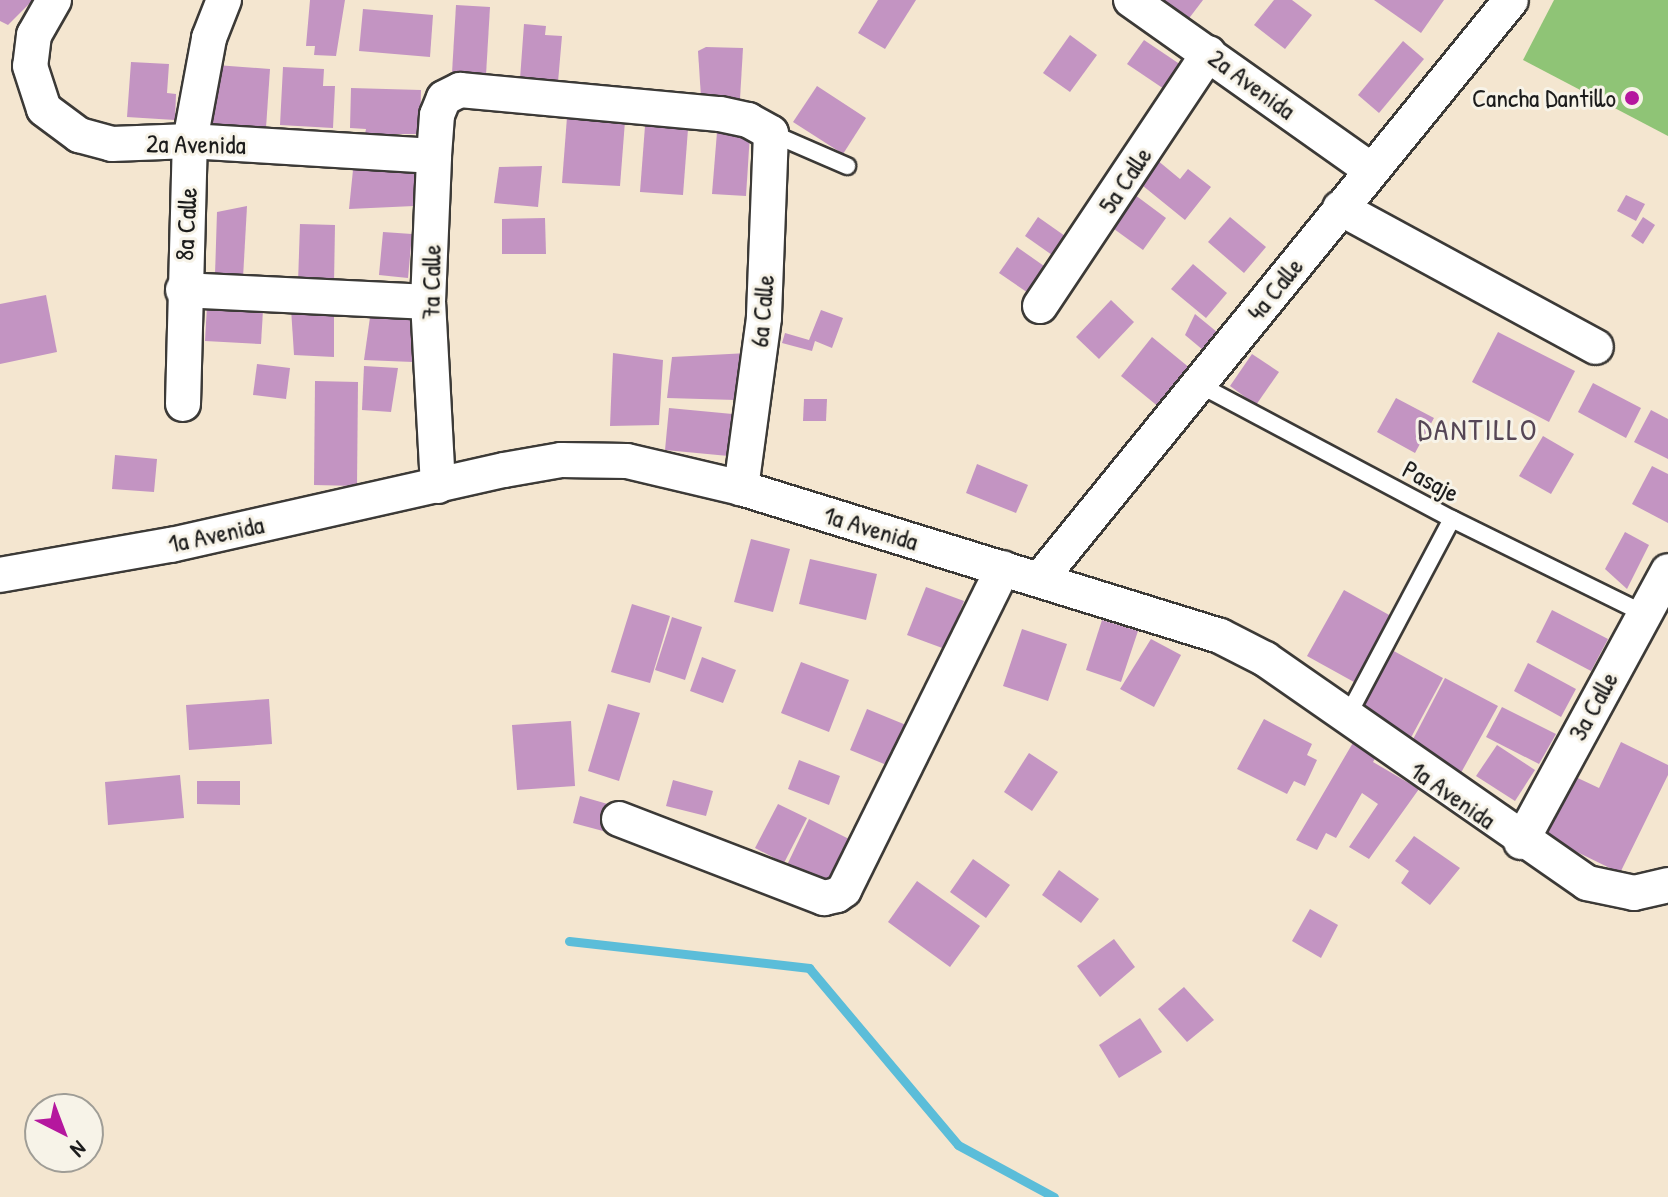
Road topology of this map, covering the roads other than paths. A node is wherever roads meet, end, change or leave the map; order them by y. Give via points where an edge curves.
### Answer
1 (54, 0) edge
2 (224, 0) edge
3 (1131, 0) edge
4 (1511, 0) edge
5 (1209, 53) junction
6 (771, 133) junction
7 (190, 141) junction
8 (434, 156) junction
9 (847, 166) dead end
10 (1371, 170) junction
11 (1340, 208) junction
12 (183, 290) junction
13 (428, 302) junction
14 (1040, 306) dead end
15 (1596, 347) dead end
16 (1198, 384) junction
17 (183, 404) dead end
18 (438, 486) junction
19 (741, 488) junction
20 (1452, 519) junction
21 (1003, 568) junction
22 (1668, 571) edge
23 (0, 575) edge
24 (1040, 579) junction
25 (1645, 614) junction
26 (1346, 719) junction
27 (619, 819) dead end
28 (1521, 842) junction
29 (1668, 885) edge

1 - 7 street, 2a Avenida via 34,35 30,66 44,109 79,135 112,144
2 - 7 street, 8a Calle via 209,38
3 - 5 street, 2a Avenida
4 - 10 street, 4a Calle
5 - 10 street, 2a Avenida
5 - 14 street, 5a Calle
6 - 8 street, 7a Calle via 720,114 460,90 444,98 437,115
6 - 9 lane
6 - 19 street, 6a Calle via 764,318
7 - 8 street, 2a Avenida
7 - 12 street, 8a Calle
8 - 13 street, 7a Calle
10 - 11 street, 4a Calle
11 - 15 street
11 - 16 street, 4a Calle
12 - 13 street
12 - 17 street, 8a Calle
13 - 18 street, 7a Calle
16 - 20 lane, Pasaje
16 - 24 street, 4a Calle
18 - 19 street, 1a Avenida via 581,459 627,461
18 - 23 street, 1a Avenida via 171,545
19 - 21 street, 1a Avenida
20 - 25 lane, Pasaje
20 - 26 lane
21 - 24 street, 1a Avenida
21 - 27 street via 837,895 824,898
22 - 25 street, 3a Calle
24 - 26 street, 1a Avenida via 1220,636 1265,659
25 - 28 street, 3a Calle
26 - 28 street, 1a Avenida
28 - 29 street, 1a Avenida via 1605,890 1634,893

